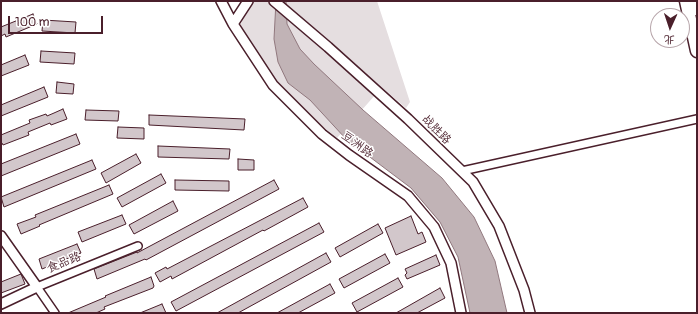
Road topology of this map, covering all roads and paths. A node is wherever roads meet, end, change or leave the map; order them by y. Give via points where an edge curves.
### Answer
1 (221, 1) edge
2 (248, 1) edge
3 (274, 1) edge
4 (686, 1) edge
5 (695, 1) edge
6 (697, 9) edge
7 (233, 24) junction
8 (697, 51) edge
9 (697, 119) edge
10 (462, 172) junction
11 (1, 236) edge
12 (138, 246) dead end
13 (37, 287) junction
14 (1, 304) edge
15 (55, 313) edge
16 (461, 313) edge
17 (530, 313) edge

1 - 7 street, 豆洲路
2 - 7 street
3 - 10 street, 战胜路 via 408,119
4 - 8 main road
5 - 6 main road
7 - 16 street, 豆洲路 via 273,85 297,110 349,155 408,196 434,227 451,263
9 - 10 street
10 - 17 street, 战胜路 via 473,182 499,226 524,290
11 - 13 street
12 - 13 street, 食品路
13 - 14 street, 食品路
13 - 15 street

